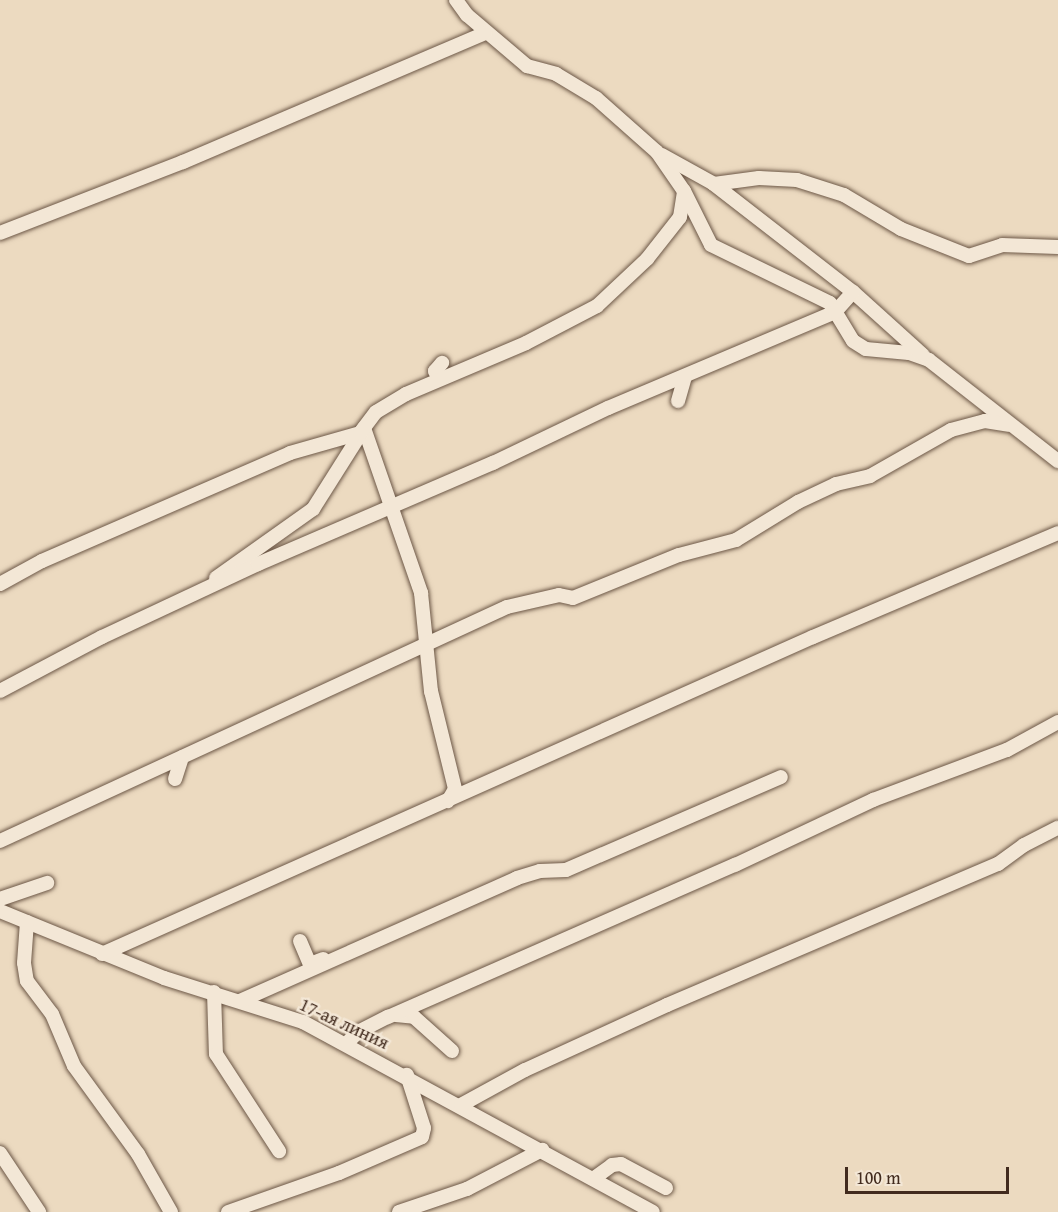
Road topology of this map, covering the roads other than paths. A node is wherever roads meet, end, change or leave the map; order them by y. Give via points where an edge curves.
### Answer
1 (456, 0) edge
2 (486, 33) junction
3 (657, 152) junction
4 (714, 184) junction
5 (684, 191) junction
6 (0, 233) edge
7 (1058, 247) edge
8 (854, 292) junction
9 (835, 312) junction
10 (929, 360) junction
11 (442, 363) dead end
12 (685, 377) junction
13 (439, 379) junction
14 (678, 401) dead end
15 (1009, 425) junction
16 (364, 428) junction
17 (1058, 460) edge
18 (388, 506) junction
19 (1058, 533) edge
20 (0, 584) edge
21 (203, 589) junction
22 (427, 646) junction
23 (0, 691) edge
24 (1058, 722) edge
25 (182, 757) junction
26 (781, 777) dead end
27 (176, 779) dead end
28 (451, 798) junction
29 (444, 811) dead end
30 (1058, 828) edge
31 (0, 841) edge
32 (47, 883) dead end
33 (0, 899) edge
34 (0, 910) edge
35 (27, 922) junction
36 (300, 941) dead end
37 (102, 954) junction
38 (337, 957) junction
39 (214, 992) junction
40 (436, 997) junction
41 (240, 1001) junction
42 (394, 1015) junction
43 (425, 1026) junction
44 (347, 1043) junction
45 (452, 1052) dead end
46 (407, 1075) junction
47 (461, 1105) junction
48 (542, 1150) junction
49 (279, 1151) dead end
50 (0, 1153) edge
51 (593, 1179) junction
52 (666, 1188) dead end
53 (39, 1212) edge
54 (171, 1212) edge
55 (228, 1212) edge
56 (399, 1212) edge
57 (653, 1212) edge

1 - 2 street
2 - 3 street via 527,66 556,74 596,98
2 - 6 street via 220,147
3 - 4 street
3 - 5 street
4 - 7 street via 759,178 797,180 844,195 901,229 969,256 1002,245
4 - 8 street
5 - 9 street via 711,245 830,303
5 - 13 street via 680,217 647,259 597,306 526,343
8 - 9 street
8 - 10 street
9 - 10 street via 853,341 866,349 909,353
9 - 12 street
10 - 15 street
11 - 13 street via 435,371
12 - 14 street
12 - 18 street
13 - 16 street via 388,403
15 - 17 street
15 - 22 street via 985,422 951,430 870,477 836,484 798,502 736,540 679,555 573,598 560,595 516,604
16 - 18 street
16 - 20 street via 290,453 42,561
16 - 21 street via 313,509
18 - 21 street via 319,541
18 - 22 street via 421,594
19 - 28 street
21 - 23 street
22 - 25 street
22 - 28 street via 434,708 455,789
24 - 40 street via 1007,750 873,800
25 - 27 street
25 - 31 street
26 - 38 street via 566,870 540,871 517,878
28 - 29 street
28 - 37 street
30 - 47 street via 998,864 667,1005 525,1070
32 - 33 street
34 - 35 street, 17-ая линия
35 - 37 street, 17-ая линия
35 - 54 street via 27,981 52,1014 74,1066 138,1154
36 - 38 street via 310,964
37 - 39 street, 17-ая линия
38 - 41 street
39 - 41 street, 17-ая линия
39 - 49 street via 216,1054
40 - 42 street
40 - 43 street via 425,1013
41 - 44 street, 17-ая линия via 303,1022
42 - 43 street via 414,1017
42 - 44 street via 358,1032
43 - 45 street
44 - 46 street, 17-ая линия
46 - 47 street, 17-ая линия
46 - 55 street via 424,1128 422,1137 339,1173
47 - 48 street, 17-ая линия
48 - 51 street, 17-ая линия
48 - 56 street via 467,1189
50 - 53 street
51 - 52 street via 612,1165 621,1164
51 - 57 street, 17-ая линия

